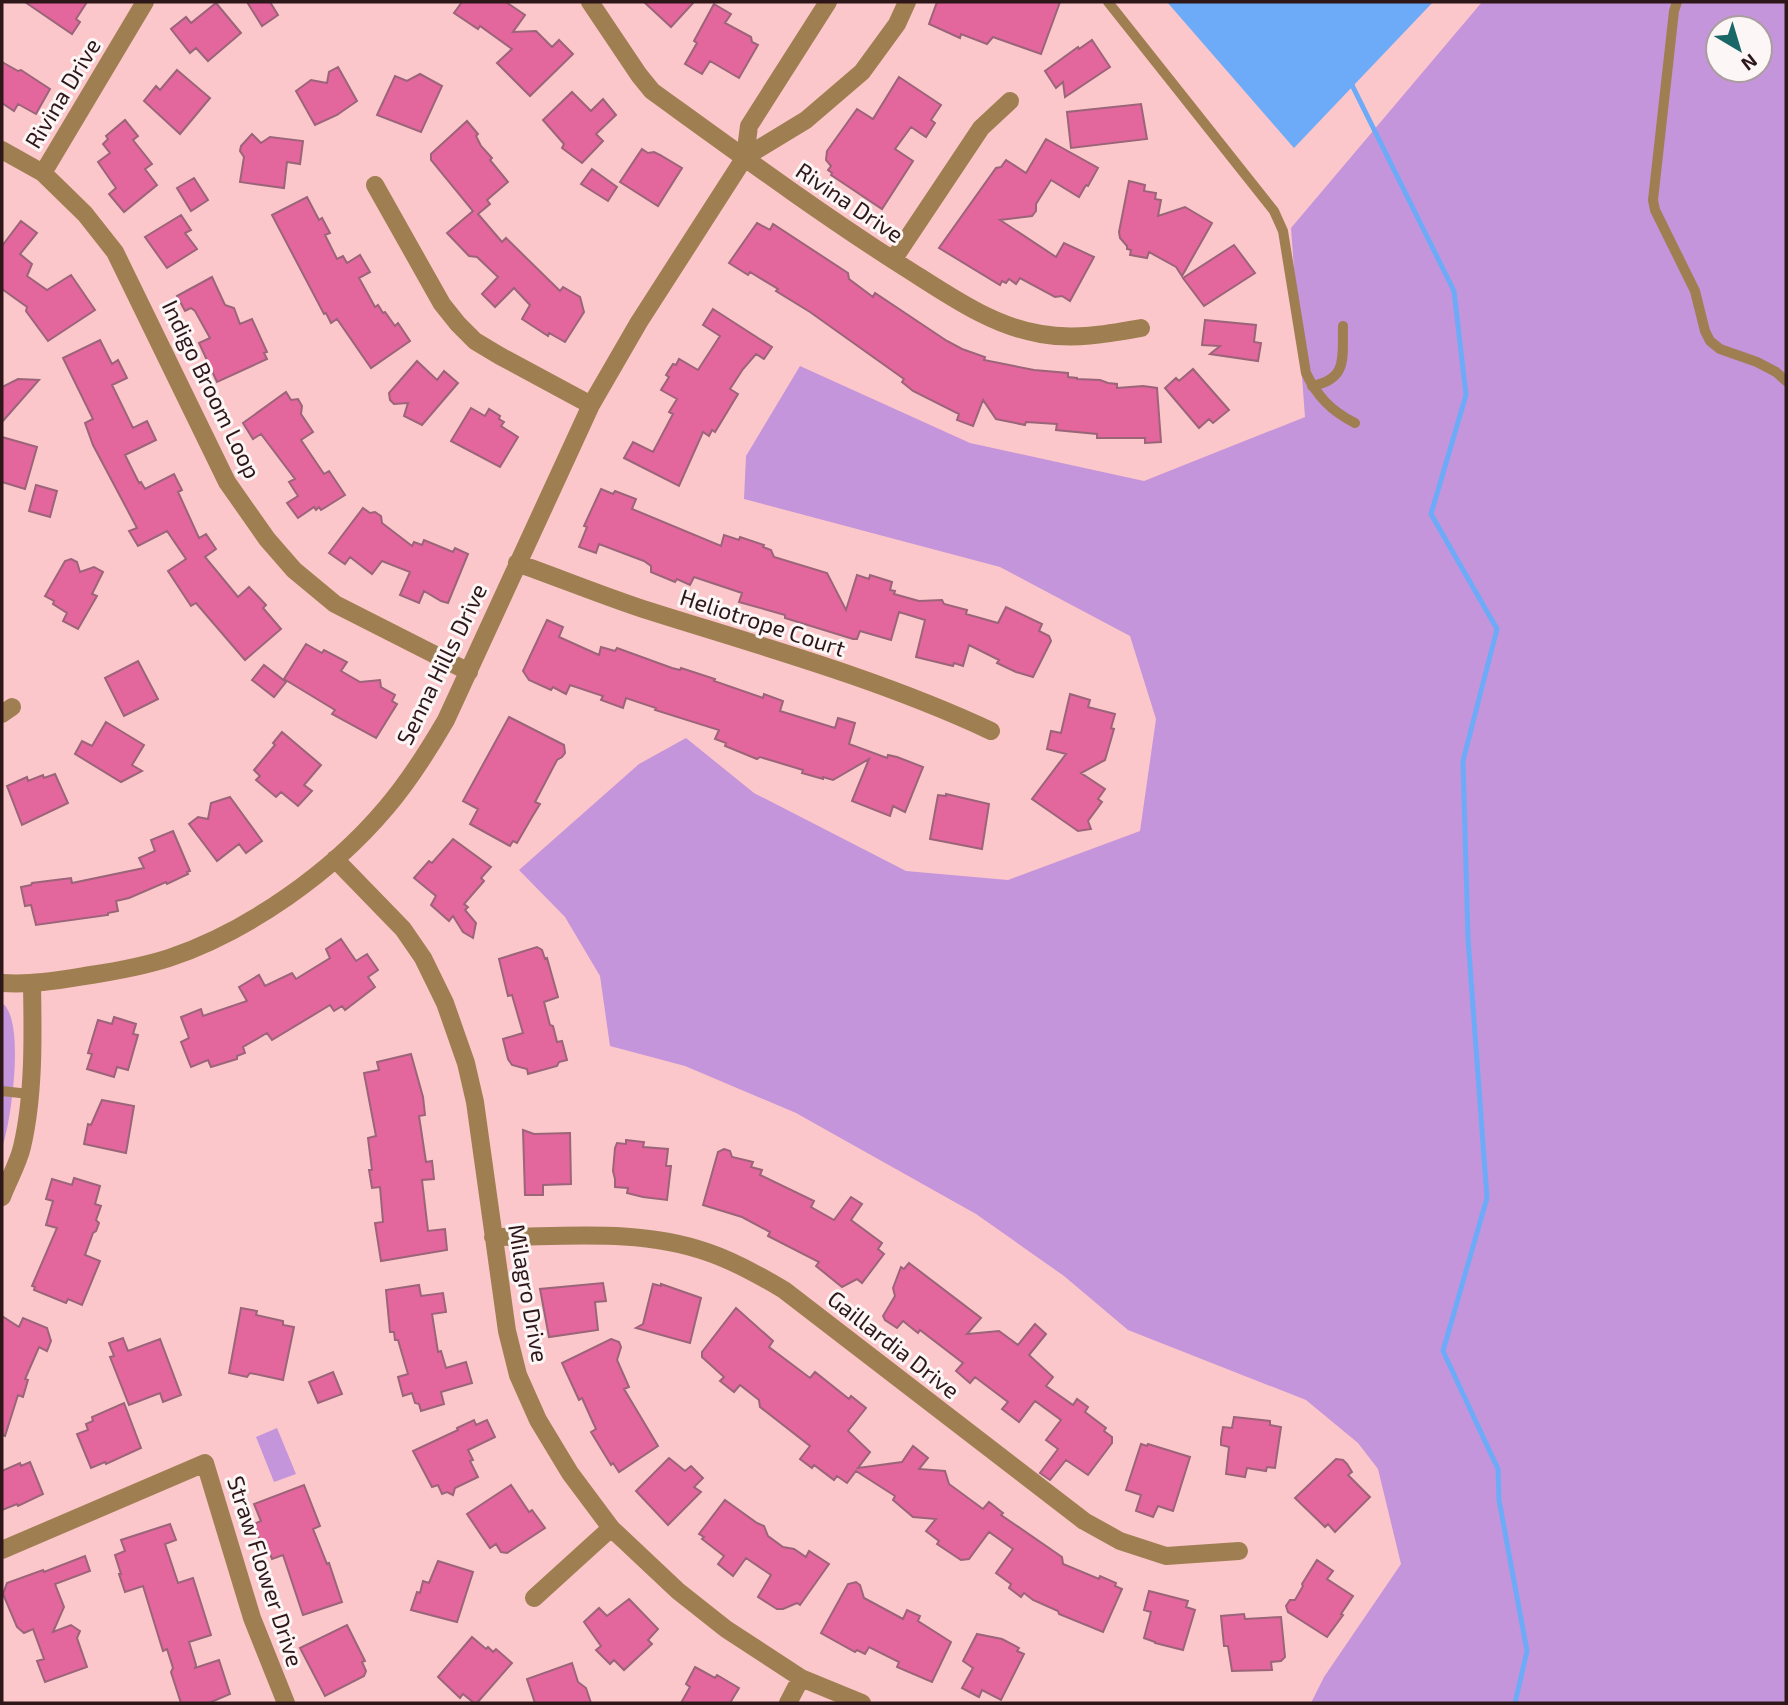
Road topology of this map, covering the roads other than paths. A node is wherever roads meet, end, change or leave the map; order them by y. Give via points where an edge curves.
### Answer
1 (145, 2) edge
2 (590, 2) edge
3 (828, 2) edge
4 (907, 2) edge
5 (1108, 2) edge
6 (1677, 2) edge
7 (1010, 101) dead end
8 (2, 150) edge
9 (745, 158) junction
10 (43, 173) junction
11 (375, 186) dead end
12 (893, 260) junction
13 (1343, 326) dead end
14 (1141, 328) dead end
15 (1786, 382) edge
16 (1312, 387) junction
17 (591, 405) junction
18 (1354, 423) dead end
19 (517, 563) junction
20 (469, 672) junction
21 (991, 731) dead end
22 (335, 859) junction
23 (2, 983) edge
24 (32, 985) junction
25 (2, 1091) edge
26 (29, 1094) junction
27 (2, 1197) edge
28 (493, 1237) junction
29 (611, 1528) junction
30 (2, 1550) edge
31 (1240, 1551) dead end
32 (534, 1598) dead end
33 (801, 1678) junction
34 (286, 1703) edge
35 (788, 1703) edge
36 (862, 1703) edge

1 - 10 street, Rivina Drive
2 - 9 street, Rivina Drive via 652,91
3 - 9 street, Senna Hills Drive via 749,126
4 - 9 street, Senna Hills Drive via 862,72 806,120
5 - 16 lane via 1274,211 1283,231
6 - 15 lane via 1655,210 1695,291 1710,341 1758,362
7 - 12 street via 981,128
8 - 10 street, Indigo Broom Loop
9 - 12 street, Rivina Drive
9 - 17 street, Senna Hills Drive
10 - 20 street, Indigo Broom Loop via 115,252 227,482 267,539 294,570 335,604
11 - 17 street via 458,324 483,346
12 - 14 street, Rivina Drive via 1003,324 1084,338
13 - 16 lane via 1342,367 1328,383
16 - 18 lane via 1327,405
17 - 19 street, Senna Hills Drive
19 - 20 street, Senna Hills Drive
19 - 21 street, Heliotrope Court via 939,706
20 - 22 street, Senna Hills Drive via 427,754 386,808
22 - 24 street, Senna Hills Drive via 286,898 223,936 169,958
22 - 28 street, Milagro Drive via 403,929 445,1003 475,1101
23 - 24 street, Senna Hills Drive
24 - 26 street
25 - 26 lane
26 - 27 street via 21,1150
28 - 29 street, Milagro Drive via 517,1375 569,1473
28 - 31 street, Gaillardia Drive via 625,1237 706,1251 784,1290 1084,1521 1120,1541 1166,1556
29 - 32 street
29 - 33 street, Milagro Drive via 717,1622
30 - 34 street, Straw Flower Drive via 205,1463 252,1618
33 - 35 street
33 - 36 street, Milagro Drive

